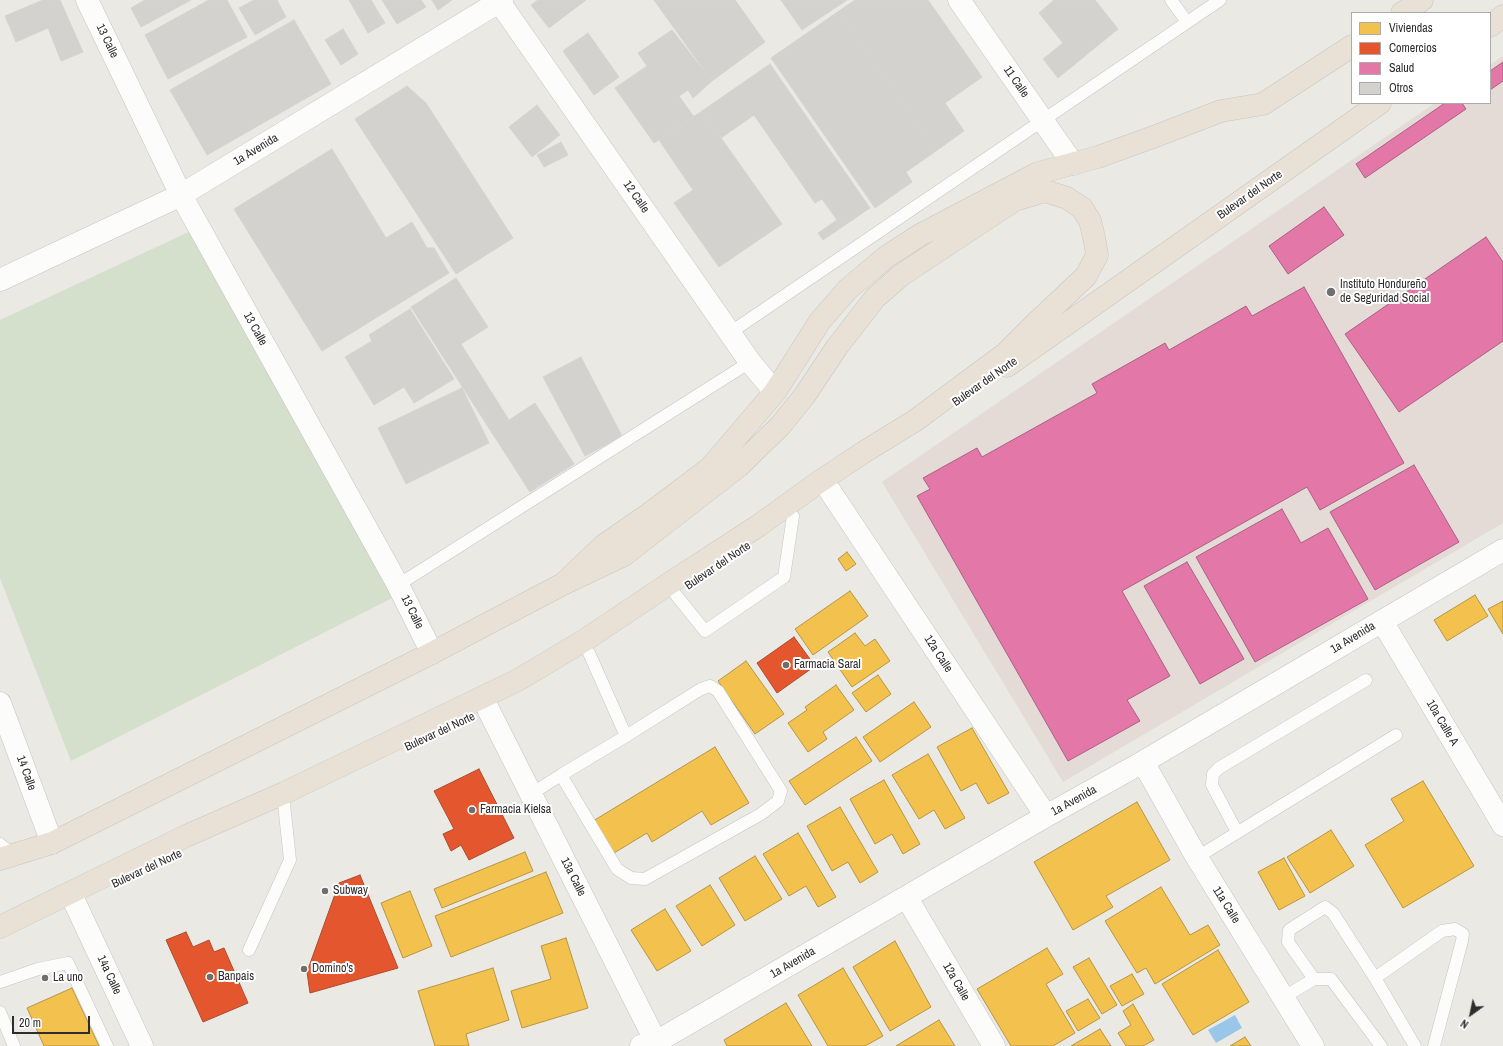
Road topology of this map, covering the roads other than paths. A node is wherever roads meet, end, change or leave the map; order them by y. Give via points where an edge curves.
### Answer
1 (87, 0) edge
2 (959, 0) edge
3 (1171, 0) edge
4 (1220, 0) edge
5 (1422, 0) edge
6 (500, 1) edge
7 (1404, 12) edge
8 (1503, 16) edge
9 (1187, 22) junction
10 (1491, 25) edge
11 (1351, 47) edge
12 (1379, 104) edge
13 (1042, 119) junction
14 (1074, 164) junction
15 (181, 195) junction
16 (0, 280) edge
17 (731, 332) junction
18 (750, 362) junction
19 (775, 392) junction
20 (830, 491) junction
21 (792, 516) junction
22 (1503, 550) edge
23 (563, 584) junction
24 (398, 585) junction
25 (676, 594) junction
26 (1382, 621) junction
27 (432, 653) junction
28 (589, 653) junction
29 (1366, 680) dead end
30 (0, 703) edge
31 (488, 709) junction
32 (1396, 735) dead end
33 (626, 736) junction
34 (1143, 762) junction
35 (561, 775) junction
36 (531, 794) junction
37 (284, 804) junction
38 (1046, 816) junction
39 (1503, 825) edge
40 (1237, 832) junction
41 (52, 843) junction
42 (4, 853) edge
43 (1196, 856) junction
44 (906, 898) junction
45 (75, 903) junction
46 (0, 927) edge
47 (0, 932) edge
48 (249, 950) dead end
49 (1375, 978) junction
50 (1314, 979) junction
51 (0, 982) edge
52 (1284, 997) junction
53 (0, 1012) edge
54 (652, 1045) edge
55 (14, 1046) edge
56 (107, 1046) edge
57 (142, 1046) edge
58 (994, 1046) edge
59 (1313, 1046) edge
60 (1381, 1046) edge
61 (1415, 1046) edge
62 (1434, 1046) edge

1 - 15 street, 13 Calle
2 - 13 street, 11 Calle
3 - 9 lane
4 - 9 lane
5 - 7 highway
6 - 15 street, 1a Avenida
6 - 17 street, 12 Calle
8 - 10 highway
9 - 13 lane
11 - 14 highway via 1263,104 1221,111
12 - 20 highway, Bulevar del Norte
13 - 14 street, 11 Calle
13 - 17 lane
14 - 19 highway via 1038,173 920,235 886,257 848,289 820,321
15 - 16 street, 1a Avenida
15 - 24 street, 13 Calle
17 - 18 street, 12 Calle
18 - 19 street, 12 Calle
18 - 24 lane
19 - 23 highway via 710,468 604,545
20 - 21 highway, Bulevar del Norte
20 - 38 street, 12a Calle
21 - 25 highway, Bulevar del Norte
21 - 25 lane via 784,577 705,631
22 - 26 street, 1a Avenida
23 - 27 highway
23 - 46 highway via 624,555 739,466 780,426 805,395 836,347 875,298 900,276 1015,200 1045,191 1067,198 1082,208 1090,221 1097,255 1086,276 1006,353 916,420 828,476 758,526 585,640 518,680 284,793 186,836
24 - 27 street, 13 Calle
25 - 28 highway, Bulevar del Norte
26 - 34 street, 1a Avenida
26 - 39 street, 10a Calle A
27 - 41 highway
28 - 31 highway, Bulevar del Norte
28 - 33 lane
29 - 40 lane via 1213,774 1212,785
30 - 41 street, 14 Calle
31 - 36 street, 13a Calle
31 - 37 highway, Bulevar del Norte
32 - 40 lane
33 - 35 lane
33 - 35 lane via 701,689 710,686 718,691 777,783 781,791 778,801 761,814 645,879 631,878 617,869
34 - 38 street, 1a Avenida
34 - 43 street, 11a Calle
35 - 36 lane
36 - 54 street, 13a Calle
37 - 45 highway, Bulevar del Norte
37 - 48 lane via 290,860
38 - 44 street, 1a Avenida
40 - 43 lane
41 - 42 highway
43 - 52 street, 11a Calle
44 - 54 street, 1a Avenida
44 - 58 street, 12a Calle
45 - 47 highway, Bulevar del Norte
45 - 57 street, 14a Calle
49 - 50 lane via 1333,912 1325,907 1289,930 1288,942
49 - 61 lane
49 - 62 lane via 1442,931 1455,929 1463,934
50 - 52 lane
50 - 60 lane via 1331,980
51 - 56 lane via 38,969 68,963
52 - 59 street, 11a Calle
53 - 55 lane

